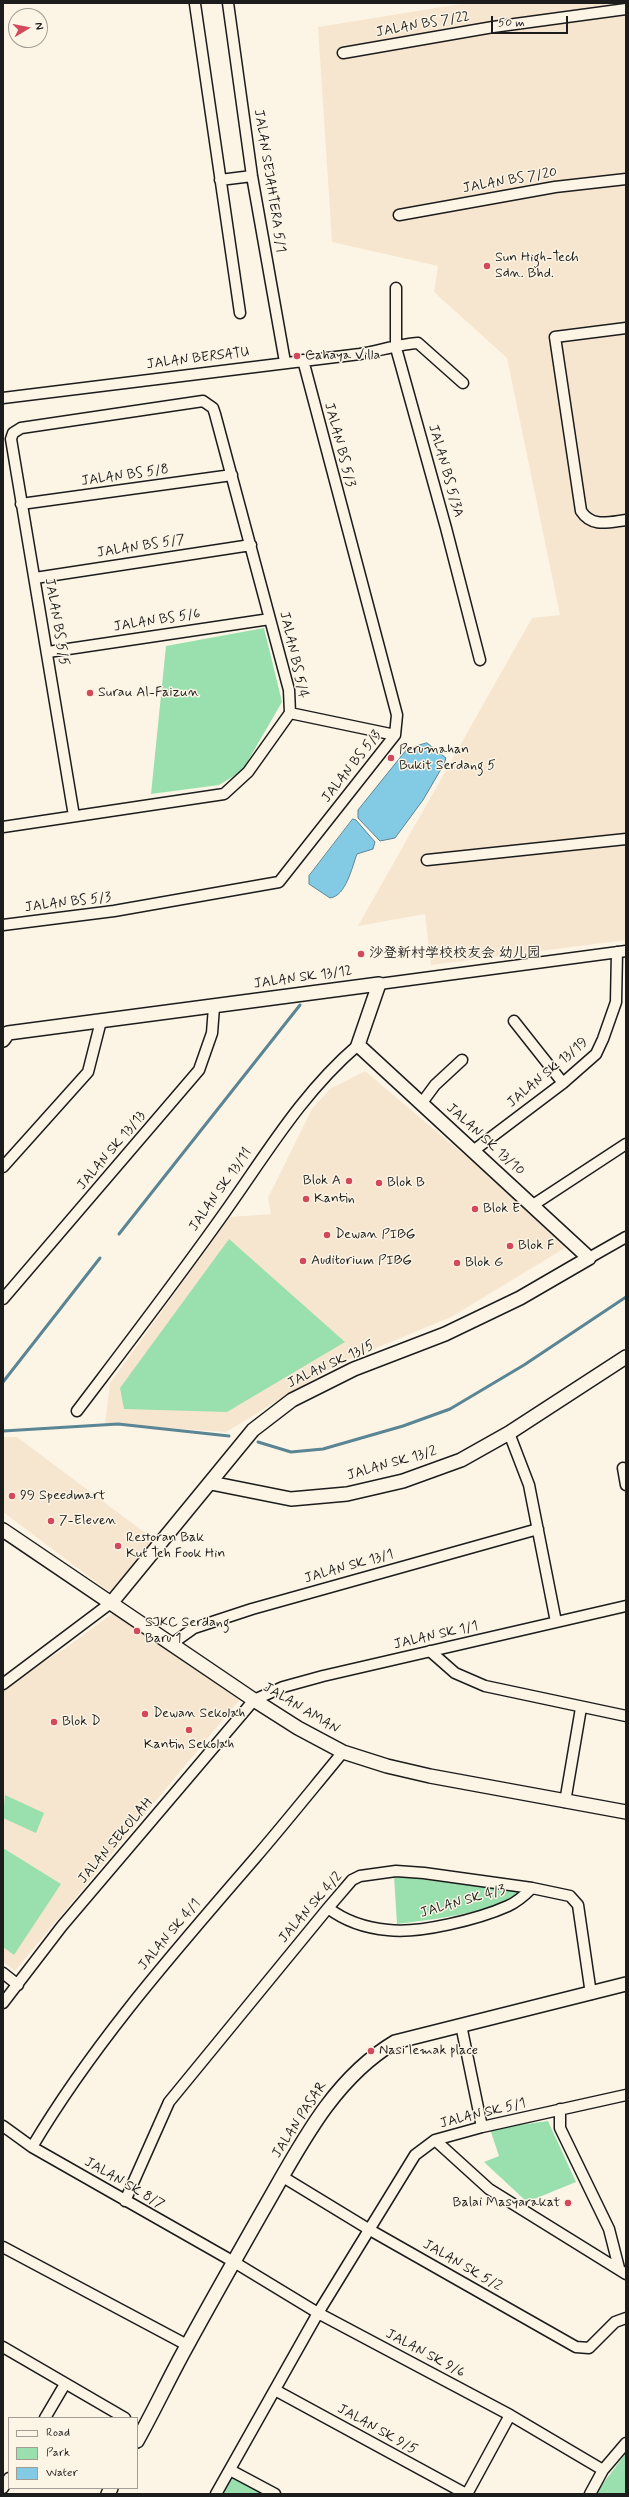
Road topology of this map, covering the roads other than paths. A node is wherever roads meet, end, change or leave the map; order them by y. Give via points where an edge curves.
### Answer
1 (228, 3) edge
2 (195, 4) dead end
3 (626, 9) edge
4 (343, 53) dead end
5 (252, 176) junction
6 (626, 179) edge
7 (220, 180) junction
8 (399, 215) dead end
9 (396, 288) dead end
10 (240, 313) dead end
11 (626, 328) edge
12 (396, 348) junction
13 (303, 360) junction
14 (284, 362) junction
15 (462, 383) dead end
16 (3, 398) edge
17 (13, 433) joint
18 (232, 475) junction
19 (21, 504) junction
20 (626, 520) edge
21 (251, 545) junction
22 (35, 578) junction
23 (270, 619) junction
24 (48, 652) junction
25 (480, 660) dead end
26 (290, 713) junction
27 (395, 735) junction
28 (74, 816) junction
29 (3, 827) edge
30 (626, 838) edge
31 (427, 860) dead end
32 (3, 925) edge
33 (622, 951) edge
34 (379, 984) junction
35 (214, 1007) junction
36 (101, 1021) junction
37 (514, 1021) dead end
38 (5, 1036) edge
39 (358, 1045) junction
40 (462, 1060) dead end
41 (563, 1083) junction
42 (421, 1104) junction
43 (626, 1144) edge
44 (473, 1151) junction
45 (3, 1167) edge
46 (533, 1205) junction
47 (626, 1236) edge
48 (589, 1258) junction
49 (3, 1299) edge
50 (626, 1357) edge
51 (77, 1411) dead end
52 (509, 1433) junction
53 (623, 1468) dead end
54 (211, 1483) junction
55 (626, 1485) edge
56 (538, 1529) junction
57 (3, 1530) edge
58 (112, 1602) junction
59 (626, 1606) edge
60 (556, 1622) junction
61 (173, 1643) junction
62 (430, 1651) junction
63 (5, 1678) edge
64 (254, 1700) junction
65 (581, 1708) junction
66 (626, 1716) edge
67 (343, 1752) junction
68 (565, 1802) junction
69 (626, 1812) edge
70 (532, 1888) junction
71 (328, 1908) junction
72 (3, 1973) edge
73 (626, 1984) edge
74 (18, 1985) junction
75 (591, 1994) junction
76 (3, 2003) edge
77 (461, 2025) junction
78 (626, 2095) edge
79 (560, 2109) junction
80 (3, 2126) edge
81 (482, 2127) junction
82 (435, 2140) junction
83 (32, 2147) junction
84 (283, 2177) junction
85 (125, 2201) junction
86 (370, 2230) junction
87 (3, 2247) edge
88 (234, 2262) junction
89 (622, 2271) edge
90 (318, 2313) junction
91 (626, 2318) edge
92 (187, 2345) junction
93 (3, 2347) edge
94 (66, 2384) junction
95 (275, 2390) junction
96 (510, 2415) junction
97 (46, 2417) edge
98 (123, 2417) edge
99 (140, 2427) edge
100 (626, 2443) edge
101 (230, 2470) junction
102 (603, 2470) junction
103 (268, 2492) edge
104 (216, 2494) edge
105 (466, 2494) edge
106 (590, 2494) edge

1 - 5 street, JALAN SEJAHTERA 5/1
2 - 7 street
3 - 4 street, JALAN BS 7/22 via 493,27
5 - 7 street
5 - 14 street, JALAN SEJAHTERA 5/1
6 - 8 street, JALAN BS 7/20 via 554,187
7 - 10 street
9 - 12 street, JALAN BS 5/3A
11 - 20 street via 555,337 581,511 590,521 597,523
12 - 13 street, JALAN BERSATU
12 - 15 street, JALAN BERSATU via 412,342 418,343
12 - 25 street, JALAN BS 5/3A
13 - 14 street, JALAN BERSATU
13 - 27 street, JALAN BS 5/3 via 397,715
14 - 16 street, JALAN BERSATU
17 - 18 street, JALAN BS 5/4 via 21,428 197,401 209,404 215,414
17 - 19 street, JALAN BS 5/5 via 11,444
18 - 19 street, JALAN BS 5/8
18 - 21 street, JALAN BS 5/4
19 - 22 street, JALAN BS 5/5
21 - 22 street, JALAN BS 5/7
21 - 23 street, JALAN BS 5/4
22 - 24 street, JALAN BS 5/5
23 - 24 street, JALAN BS 5/6
23 - 26 street, JALAN BS 5/4 via 289,690
24 - 28 street, JALAN BS 5/5
26 - 27 street
26 - 28 street, JALAN BS 5/4 via 248,772 224,794
27 - 32 street, JALAN BS 5/3 via 279,882 114,911
28 - 29 street, JALAN BS 5/4
30 - 31 street
33 - 34 street, JALAN SK 13/12
33 - 41 street, JALAN SK 13/19 via 618,992 600,1047
34 - 35 street, JALAN SK 13/12
34 - 39 street
35 - 36 street, JALAN SK 13/12
35 - 49 street, JALAN SK 13/13 via 212,1033 199,1070
36 - 38 street, JALAN SK 13/12
36 - 45 street via 88,1072
37 - 41 street
39 - 42 street, JALAN SK 13/10
39 - 51 street, JALAN SK 13/11 via 340,1059 309,1092 167,1293
40 - 42 street via 435,1085
41 - 44 street, JALAN SK 13/19
42 - 44 street, JALAN SK 13/10
43 - 46 street
44 - 46 street, JALAN SK 13/10
46 - 48 street, JALAN SK 13/10
47 - 48 street, JALAN SK 13/5
48 - 54 street, JALAN SK 13/5 via 520,1298 354,1369 292,1400 253,1430
50 - 52 street, JALAN SK 13/2
52 - 54 street, JALAN SK 13/2 via 434,1471 348,1494 291,1499
52 - 56 street via 529,1485
53 - 55 street
54 - 58 street, JALAN SK 13/5
56 - 60 street
56 - 61 street, JALAN SK 13/1 via 252,1609 194,1628
57 - 58 street, JALAN AMAN
58 - 61 street, JALAN AMAN
58 - 63 street
59 - 60 street, JALAN SK 1/1
60 - 62 street, JALAN SK 1/1
61 - 64 street, JALAN AMAN
62 - 64 street, JALAN SK 1/1 via 283,1687
62 - 65 street via 455,1673 485,1686
64 - 67 street, JALAN AMAN
64 - 74 street, JALAN SEKOLAH via 62,1926
65 - 66 street
65 - 68 street
67 - 68 street, JALAN AMAN via 430,1776
67 - 83 street, JALAN SK 4/1 via 166,1960 107,2034 54,2110
68 - 69 street, JALAN AMAN
70 - 71 street, JALAN SK 4/3 via 508,1906 435,1927 413,1930 388,1931 362,1925 341,1918
70 - 71 street, JALAN SK 4/2 via 424,1873 374,1872 352,1880
70 - 75 street, JALAN SK 4/2 via 570,1896 578,1905
71 - 85 street, JALAN SK 4/2 via 169,2102
72 - 74 street
73 - 75 street, JALAN PASAR
74 - 76 street, JALAN SEKOLAH
75 - 77 street, JALAN PASAR
77 - 81 street
77 - 84 street, JALAN PASAR via 395,2042 373,2055 332,2098
78 - 79 street, JALAN SK 5/1
79 - 81 street, JALAN SK 5/1
79 - 89 street via 560,2128 609,2229
80 - 83 street, JALAN SK 8/7
81 - 82 street, JALAN SK 5/1
82 - 86 street, JALAN SK 5/1 via 416,2155
82 - 89 street via 489,2189
83 - 85 street, JALAN SK 8/7
84 - 86 street, JALAN SK 5/2
84 - 88 street, JALAN PASAR
85 - 88 street, JALAN SK 8/7
86 - 90 street, JALAN SK 5/1
86 - 91 street, JALAN SK 5/2 via 576,2347 589,2348 615,2322
87 - 92 street
88 - 90 street, JALAN SK 9/6
88 - 92 street, JALAN PASAR
90 - 95 street, JALAN SK 5/1
90 - 96 street, JALAN SK 9/6
92 - 99 street, JALAN PASAR
93 - 94 street
94 - 97 street
94 - 98 street
95 - 101 street, JALAN SK 5/1
95 - 105 street, JALAN SK 9/5
96 - 102 street, JALAN SK 9/6
96 - 105 street
100 - 102 street
101 - 103 street
101 - 104 street, JALAN SK 5/1
102 - 106 street

